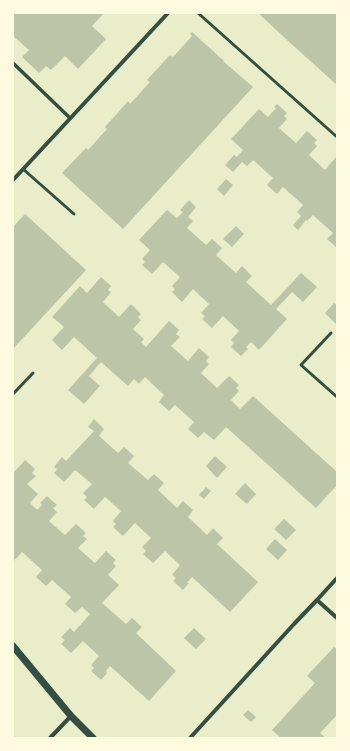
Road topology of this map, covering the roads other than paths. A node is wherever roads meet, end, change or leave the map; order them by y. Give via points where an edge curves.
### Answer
1 (168, 13) edge
2 (198, 13) edge
3 (13, 62) edge
4 (70, 118) junction
5 (337, 137) edge
6 (23, 169) junction
7 (13, 180) edge
8 (74, 214) dead end
9 (331, 333) dead end
10 (33, 373) dead end
11 (13, 394) edge
12 (337, 397) edge
13 (337, 578) edge
14 (317, 600) junction
15 (337, 618) edge
16 (13, 646) edge
17 (71, 716) junction
18 (50, 738) edge
19 (93, 738) edge
20 (190, 738) edge

1 - 4 street
2 - 5 lane
3 - 4 street
4 - 6 street
6 - 7 street
6 - 8 lane
9 - 12 lane via 301,365
10 - 11 lane
13 - 14 street
14 - 15 street
14 - 20 street
16 - 17 street
17 - 18 street
17 - 19 street

